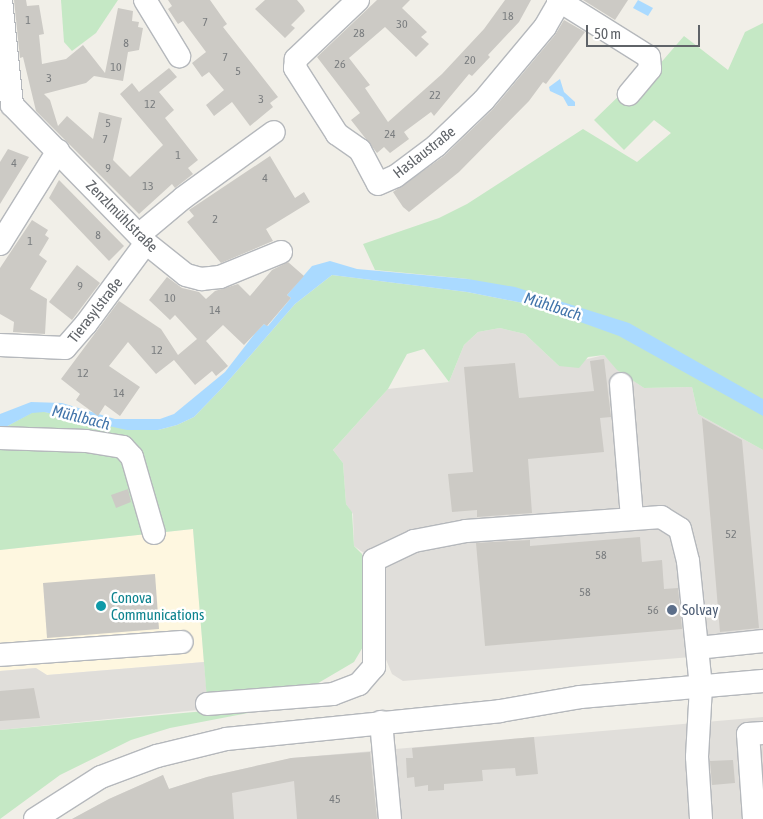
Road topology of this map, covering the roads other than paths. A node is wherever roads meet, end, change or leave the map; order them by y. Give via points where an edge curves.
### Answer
1 (1, 0) edge
2 (145, 0) edge
3 (358, 0) edge
4 (559, 0) edge
5 (179, 56) dead end
6 (629, 94) dead end
7 (6, 99) edge
8 (274, 132) dead end
9 (58, 151) junction
10 (143, 238) junction
11 (0, 244) edge
12 (281, 252) dead end
13 (0, 345) edge
14 (621, 384) dead end
15 (0, 438) edge
16 (632, 519) junction
17 (154, 533) dead end
18 (763, 641) edge
19 (182, 642) dead end
20 (698, 648) junction
21 (0, 655) edge
22 (763, 681) edge
23 (701, 687) junction
24 (207, 704) dead end
25 (381, 722) junction
26 (763, 733) edge
27 (35, 819) edge
28 (390, 819) edge
29 (700, 819) edge
30 (754, 819) edge

1 - 7 street, Zenzlmühlstraße
2 - 5 street
3 - 4 street, Haslaustraße via 296,58 295,68 337,134 360,150 378,184 396,176 436,146 484,100 545,27
4 - 6 street via 649,57 650,69
7 - 9 street, Zenzlmühlstraße
8 - 10 street via 183,198
9 - 10 street, Zenzlmühlstraße
9 - 11 street
10 - 12 street, Zenzlmühlstraße via 186,275 201,279 220,277
10 - 13 street, Tierasylstraße via 86,324 65,348
14 - 16 street
15 - 17 street via 86,440 123,447 132,457
16 - 20 street via 661,517 680,529 688,561
16 - 24 street via 466,531 414,541 384,553 374,560 372,570 374,667 359,684 333,694
18 - 20 street
19 - 21 street
20 - 23 street
22 - 23 street
23 - 25 street via 580,697 500,711
23 - 29 street via 697,757
25 - 27 street via 226,739 157,756 101,777
25 - 28 street
26 - 30 street via 748,734

